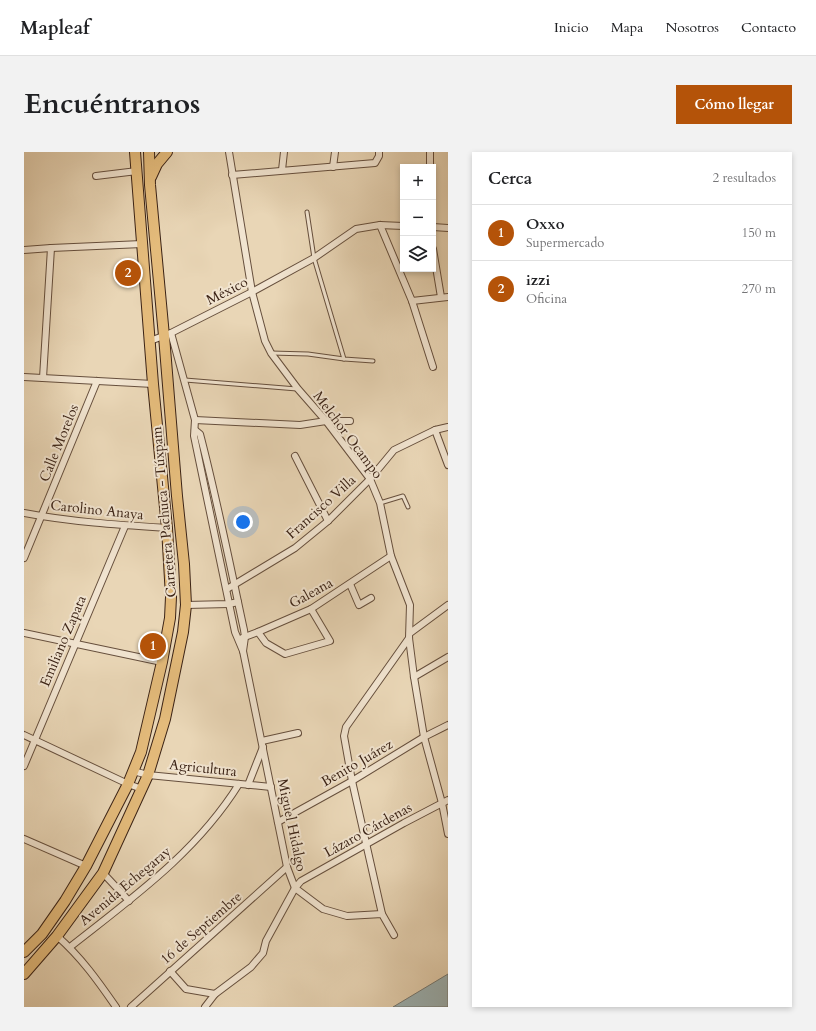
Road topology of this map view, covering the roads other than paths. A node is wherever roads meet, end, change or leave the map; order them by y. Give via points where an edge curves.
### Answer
1 (135, 152) edge
2 (149, 152) edge
3 (167, 152) edge
4 (228, 152) edge
5 (284, 152) edge
6 (335, 152) edge
7 (379, 152) edge
8 (430, 152) edge
9 (430, 164) edge
10 (333, 167) junction
11 (282, 170) junction
12 (137, 171) junction
13 (96, 176) dead end
14 (232, 176) junction
15 (150, 185) junction
16 (307, 212) dead end
17 (380, 225) junction
18 (400, 226) edge
19 (436, 227) edge
20 (448, 228) edge
21 (142, 244) junction
22 (51, 248) junction
23 (24, 250) edge
24 (314, 258) junction
25 (436, 260) edge
26 (252, 292) junction
27 (446, 298) edge
28 (412, 301) junction
29 (168, 334) junction
30 (150, 341) junction
31 (271, 353) junction
32 (344, 359) junction
33 (373, 361) dead end
34 (434, 367) dead end
35 (24, 377) edge
36 (43, 378) junction
37 (183, 380) junction
38 (97, 381) junction
39 (153, 384) junction
40 (298, 389) junction
41 (195, 420) junction
42 (326, 421) junction
43 (350, 421) dead end
44 (448, 427) edge
45 (195, 430) junction
46 (435, 430) junction
47 (295, 456) dead end
48 (448, 465) edge
49 (370, 478) junction
50 (214, 490) junction
51 (206, 492) junction
52 (380, 503) junction
53 (408, 507) dead end
54 (24, 513) edge
55 (42, 517) junction
56 (328, 521) junction
57 (125, 526) junction
58 (167, 528) junction
59 (391, 556) junction
60 (24, 558) edge
61 (234, 584) junction
62 (350, 584) junction
63 (226, 589) junction
64 (372, 598) dead end
65 (238, 602) junction
66 (229, 604) junction
67 (186, 605) junction
68 (448, 605) edge
69 (312, 609) junction
70 (258, 632) junction
71 (24, 633) edge
72 (409, 635) junction
73 (245, 637) junction
74 (237, 639) junction
75 (75, 644) junction
76 (243, 651) junction
77 (448, 657) edge
78 (162, 662) junction
79 (414, 677) junction
80 (448, 725) edge
81 (298, 734) dead end
82 (24, 735) edge
83 (424, 737) junction
84 (34, 740) junction
85 (263, 744) junction
86 (24, 766) edge
87 (133, 771) junction
88 (148, 775) junction
89 (352, 781) junction
90 (128, 784) junction
91 (239, 784) junction
92 (248, 785) junction
93 (271, 787) junction
94 (142, 789) junction
95 (448, 800) edge
96 (442, 803) junction
97 (278, 822) junction
98 (448, 834) edge
99 (24, 840) edge
100 (366, 844) junction
101 (86, 866) junction
102 (287, 867) junction
103 (103, 873) junction
104 (295, 888) junction
105 (129, 901) junction
106 (382, 914) junction
107 (394, 935) dead end
108 (57, 936) junction
109 (70, 947) junction
110 (24, 952) edge
111 (170, 971) junction
112 (24, 974) edge
113 (215, 994) junction
114 (116, 1007) edge
115 (131, 1007) edge
116 (205, 1007) edge

1 - 12 main road, Carretera Pachuca - Túxpam
2 - 15 main road, Carretera Pachuca - Túxpam
3 - 15 main road via 152,173
4 - 14 street, Melchor Ocampo
5 - 11 street
6 - 10 street
7 - 10 street via 375,163
8 - 9 street
10 - 11 street
11 - 14 street
12 - 13 street
12 - 21 main road, Carretera Pachuca - Túxpam
14 - 26 street, Melchor Ocampo
15 - 29 main road, Carretera Pachuca - Túxpam
16 - 24 lane
17 - 18 street, México
17 - 24 street, México via 356,229
17 - 28 street
19 - 20 street
21 - 22 street
21 - 30 main road, Carretera Pachuca - Túxpam
22 - 23 street
22 - 36 street
24 - 26 street, México
24 - 32 lane
25 - 27 street
26 - 29 street, México
26 - 31 street, Melchor Ocampo via 265,341
27 - 28 street
28 - 34 street
29 - 30 street, México
29 - 37 street, Miguel Hidalgo
29 - 67 main road, Carretera Pachuca - Túxpam
30 - 39 main road, Carretera Pachuca - Túxpam
31 - 32 lane via 308,354
31 - 40 street, Melchor Ocampo
32 - 33 lane
35 - 36 street
36 - 38 street
37 - 40 lane
37 - 41 street, Miguel Hidalgo
38 - 39 street
38 - 55 street, Calle Morelos
39 - 58 main road, Carretera Pachuca - Túxpam
40 - 42 street, Melchor Ocampo
41 - 42 street via 300,425
41 - 45 street, Miguel Hidalgo
42 - 43 street
42 - 49 street, Melchor Ocampo
44 - 46 street, Francisco Villa
45 - 50 street, Miguel Hidalgo via 200,434
45 - 51 street, Miguel Hidalgo via 194,436
46 - 48 street
46 - 49 street, Francisco Villa via 394,450
47 - 56 street
49 - 52 street, Melchor Ocampo
49 - 56 street, Francisco Villa
50 - 51 street
50 - 61 street, Miguel Hidalgo
51 - 63 street, Miguel Hidalgo
52 - 53 lane via 403,496
52 - 59 street, Melchor Ocampo
54 - 55 street, Carolino Anaya
55 - 57 street, Carolino Anaya
55 - 60 street, Calle Morelos
56 - 61 street, Francisco Villa via 295,548
57 - 58 street, Carolino Anaya
57 - 75 street, Emiliano Zapata
58 - 78 main road, Carretera Pachuca - Túxpam via 171,597
59 - 62 street, Galeana
59 - 72 street, Melchor Ocampo via 410,605
61 - 63 street, Francisco Villa
61 - 65 street, Miguel Hidalgo
62 - 64 street via 359,605
62 - 69 street, Galeana
63 - 66 street, Miguel Hidalgo
65 - 66 street
65 - 73 street, Miguel Hidalgo
66 - 67 street
66 - 74 street, Miguel Hidalgo
67 - 88 main road, Carretera Pachuca - Túxpam via 165,719
68 - 72 street
69 - 70 street, Galeana
69 - 70 street via 330,641 285,654 266,643
70 - 73 street, Galeana
71 - 75 street
72 - 79 street, Melchor Ocampo
72 - 89 street via 346,727 344,736
73 - 74 street, Galeana
73 - 76 street, Miguel Hidalgo
74 - 76 street, Miguel Hidalgo
75 - 78 street
75 - 84 street, Emiliano Zapata
76 - 85 street, Miguel Hidalgo
77 - 79 street
78 - 87 main road, Carretera Pachuca - Túxpam via 141,752
79 - 83 street, Melchor Ocampo
80 - 83 street, Benito Juárez
81 - 85 street
82 - 84 street
83 - 89 street, Benito Juárez
83 - 96 street, Melchor Ocampo
84 - 86 street, Emiliano Zapata
84 - 90 street
85 - 92 street
85 - 93 street, Miguel Hidalgo
87 - 88 street, Agricultura
87 - 90 main road, Carretera Pachuca - Túxpam
88 - 91 street, Agricultura
88 - 94 main road, Carretera Pachuca - Túxpam
89 - 97 street, Benito Juárez
89 - 100 street
90 - 94 street
90 - 101 main road, Carretera Pachuca - Túxpam
91 - 92 street, Agricultura
91 - 105 street, Avenida Echegaray via 200,836 160,876
92 - 93 street, Agricultura
93 - 97 street, Miguel Hidalgo
94 - 103 main road, Carretera Pachuca - Túxpam
95 - 96 street, Lázaro Cárdenas
96 - 98 street, Melchor Ocampo
96 - 100 street, Lázaro Cárdenas
97 - 102 street, Miguel Hidalgo
99 - 101 street
100 - 104 street, Lázaro Cárdenas via 301,880
100 - 106 street
101 - 110 main road, Carretera Pachuca - Túxpam via 42,934
102 - 104 street, Miguel Hidalgo
102 - 111 street, 16 de Septiembre
103 - 105 street
103 - 108 main road, Carretera Pachuca - Túxpam
104 - 106 street, Miguel Hidalgo via 323,909 334,913 347,916
104 - 113 street, Lázaro Cárdenas via 266,941 263,953 251,967
105 - 109 street, Avenida Echegaray
106 - 107 street
108 - 109 street
108 - 112 main road, Carretera Pachuca - Túxpam
109 - 114 street via 89,968
111 - 113 street via 186,989
111 - 115 street, 16 de Septiembre
113 - 116 street, Lázaro Cárdenas

